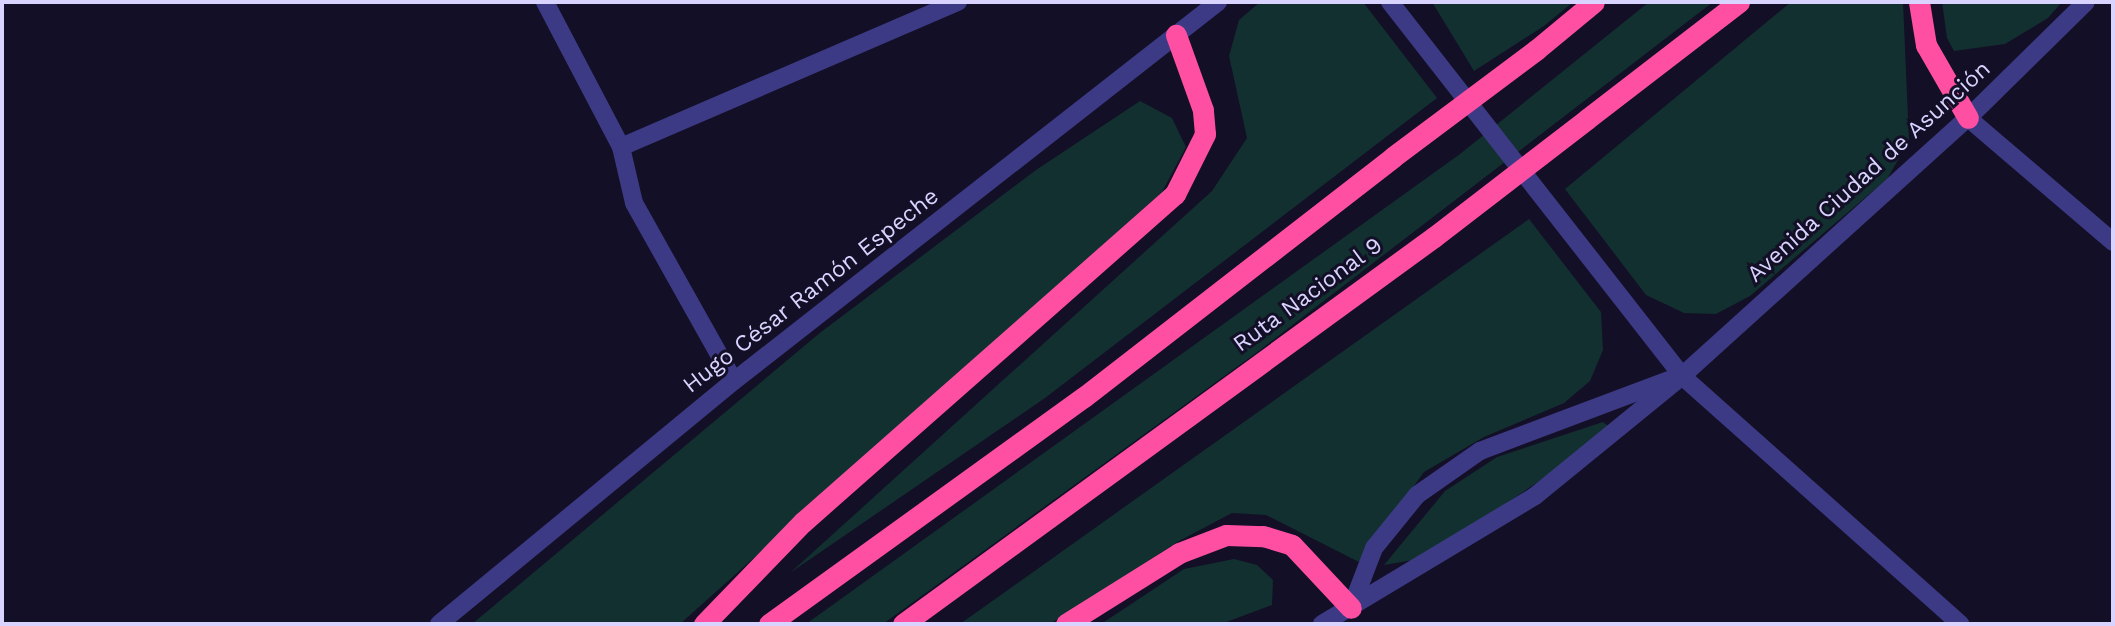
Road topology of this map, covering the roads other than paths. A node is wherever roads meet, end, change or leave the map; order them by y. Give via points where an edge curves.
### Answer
1 (545, 2) edge
2 (958, 2) edge
3 (1218, 2) edge
4 (1391, 2) edge
5 (1594, 2) edge
6 (1739, 2) edge
7 (1919, 2) edge
8 (2086, 2) edge
9 (1176, 35) junction
10 (1968, 118) junction
11 (621, 147) junction
12 (2113, 242) edge
13 (1682, 376) junction
14 (734, 382) junction
15 (1351, 608) junction
16 (439, 624) edge
17 (704, 624) edge
18 (769, 624) edge
19 (903, 624) edge
20 (1066, 624) edge
21 (1322, 624) edge
22 (1960, 624) edge

1 - 11 street
2 - 11 street
3 - 9 street, Hugo César Ramón Espeche
4 - 13 street
5 - 18 highway, bridge via 1084,397
6 - 19 highway, Ruta Nacional 9, bridge via 1434,237
7 - 10 highway via 1926,45
8 - 10 street, Avenida Ciudad de Asunción
9 - 14 street, Hugo César Ramón Espeche
9 - 17 highway via 1203,110 1205,134 1175,194 803,522
10 - 12 street
10 - 13 street, Avenida Ciudad de Asunción
11 - 14 street via 634,203
13 - 15 street, Avenida Ciudad de Asunción via 1535,496
13 - 15 street, Avenida Ciudad de Asunción via 1480,451 1417,495 1374,548
13 - 22 street
14 - 16 street, Hugo César Ramón Espeche
15 - 20 highway via 1292,545 1263,536 1226,535 1179,553
15 - 21 street, Avenida Ciudad de Asunción

